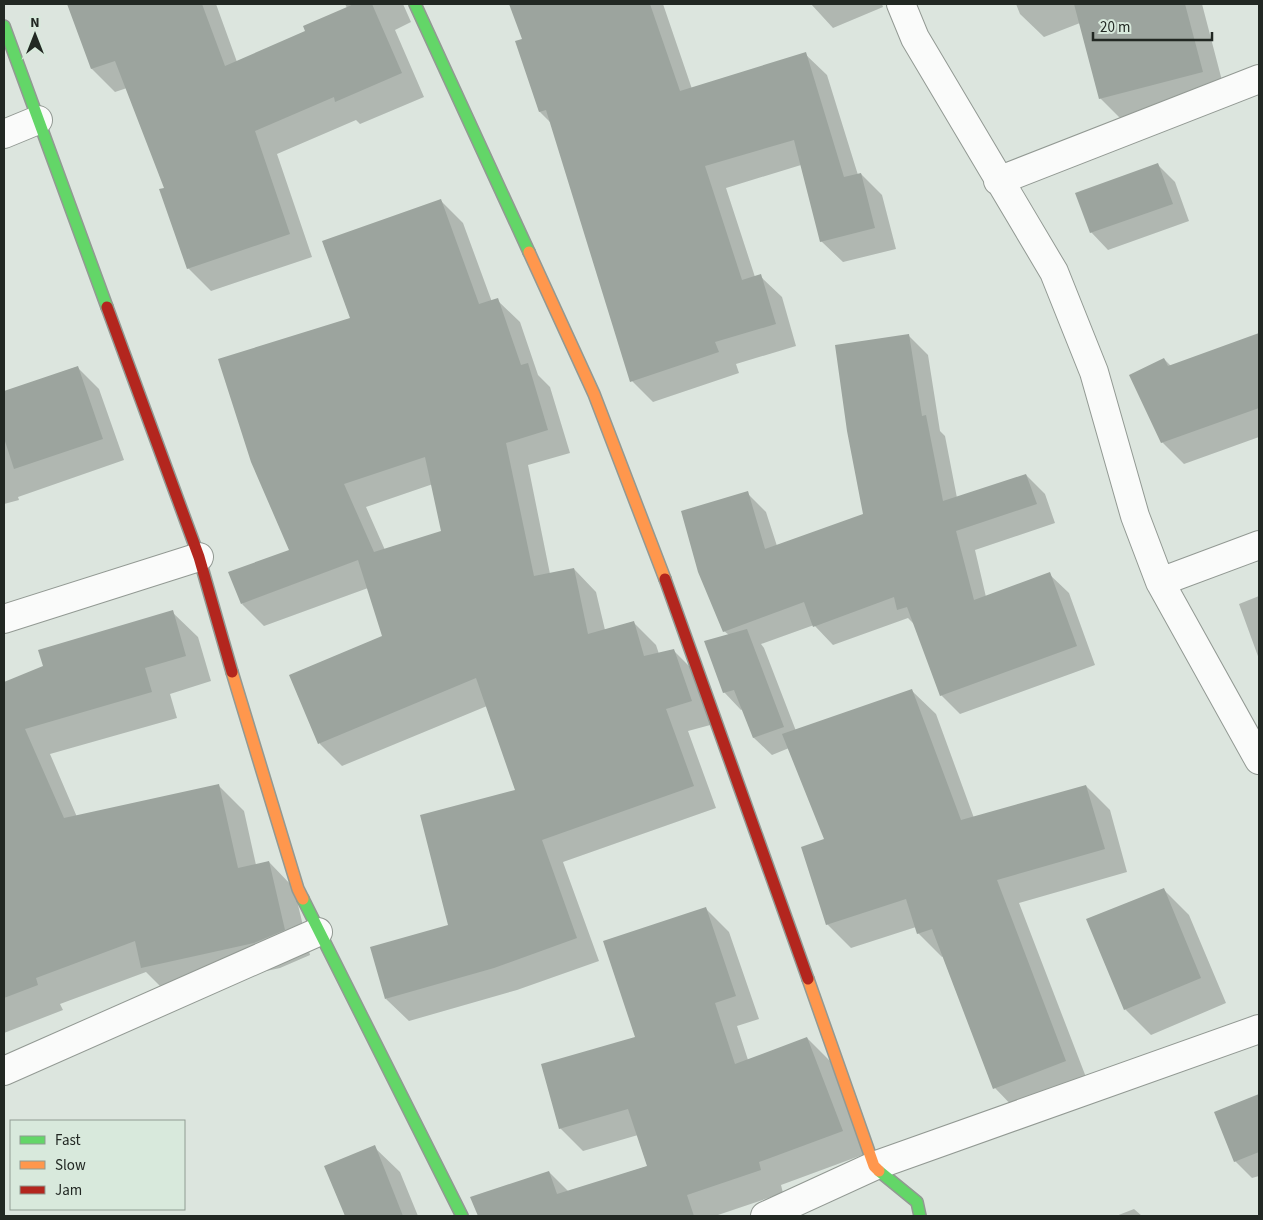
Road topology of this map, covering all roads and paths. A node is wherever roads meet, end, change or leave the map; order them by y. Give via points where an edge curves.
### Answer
1 (415, 4) edge
2 (901, 4) edge
3 (4, 26) edge
4 (1259, 79) edge
5 (38, 120) junction
6 (4, 134) edge
7 (998, 180) junction
8 (1259, 545) edge
9 (199, 557) junction
10 (1160, 582) junction
11 (4, 618) edge
12 (1259, 760) edge
13 (318, 932) junction
14 (1259, 1029) edge
15 (4, 1071) edge
16 (874, 1166) junction
17 (462, 1216) edge
18 (765, 1216) edge
19 (920, 1216) edge

1 - 16 street via 594,394 668,586
2 - 7 street via 915,38
3 - 5 street
4 - 7 street
5 - 6 street
5 - 9 street
7 - 10 street via 1054,272 1094,372 1135,516
8 - 10 street
9 - 11 street
9 - 13 street via 279,832 298,889
10 - 12 street
13 - 15 street
13 - 17 street
14 - 16 street
16 - 18 street
16 - 19 street via 917,1202

